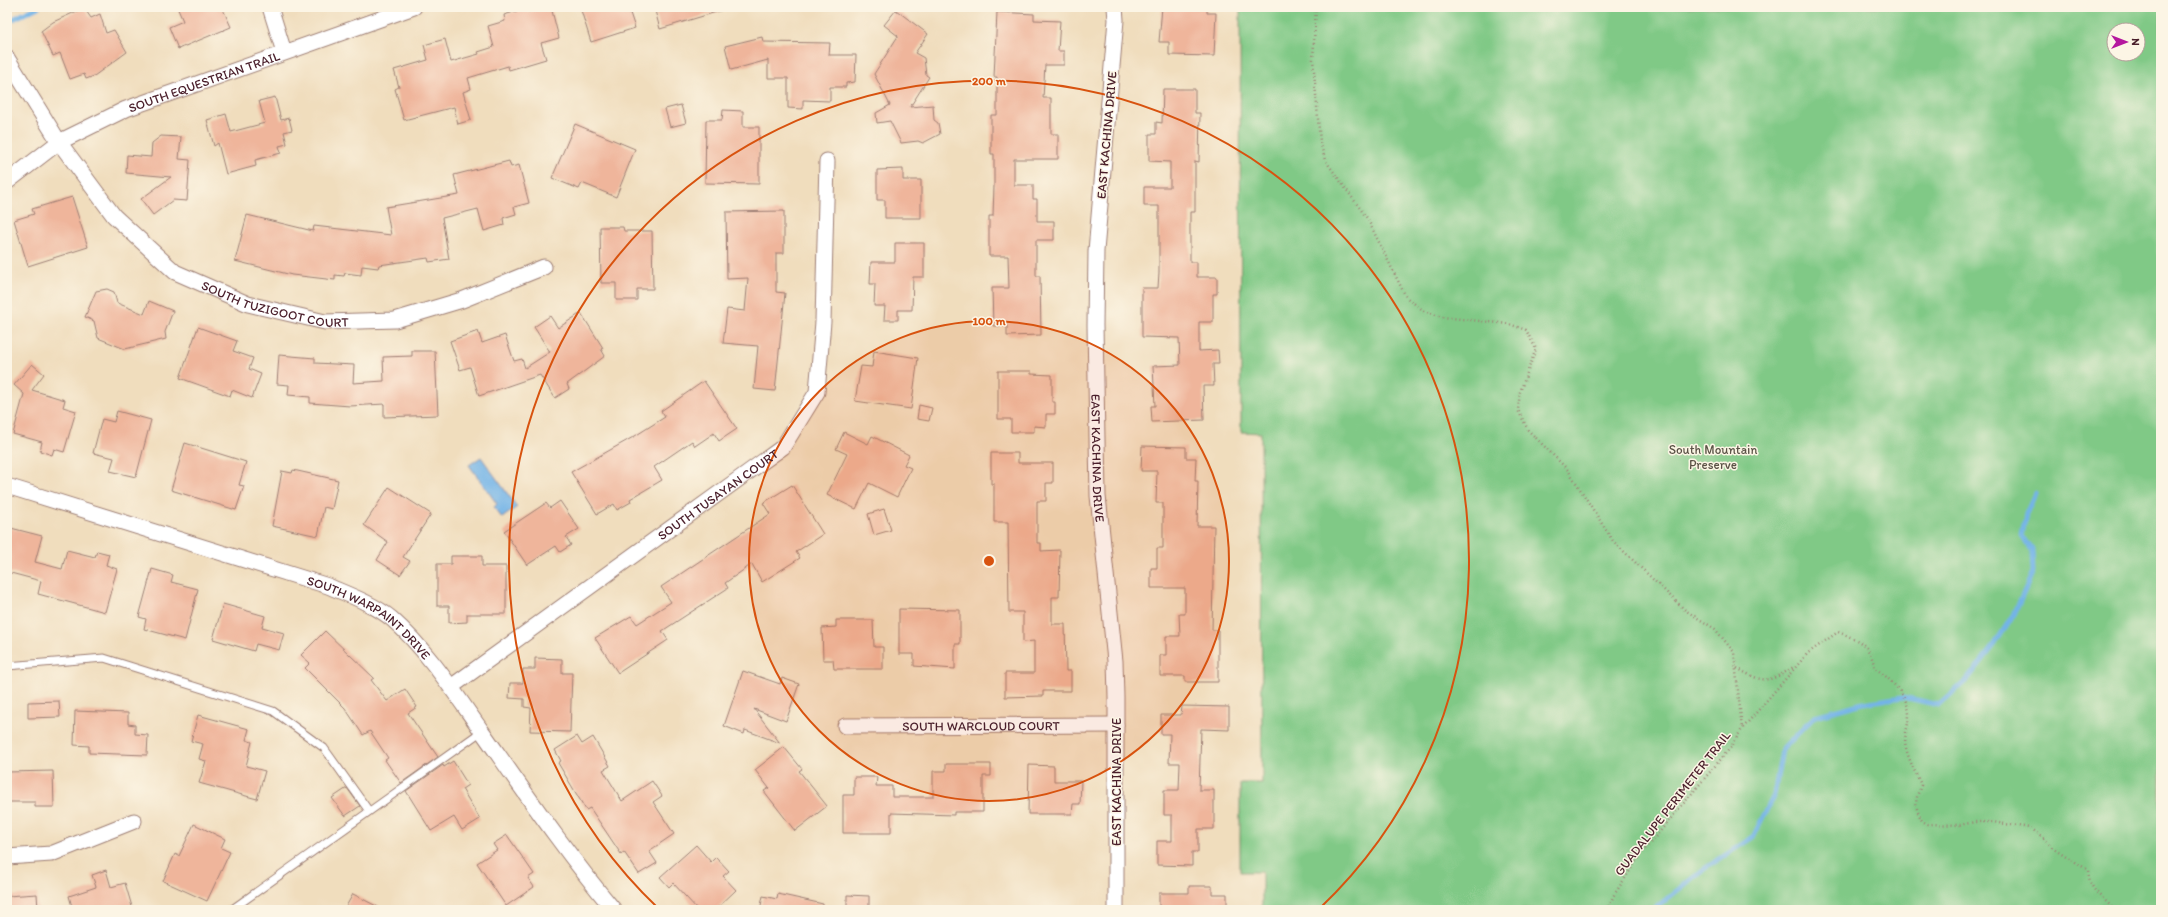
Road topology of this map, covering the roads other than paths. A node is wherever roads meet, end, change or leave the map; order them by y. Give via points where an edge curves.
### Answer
1 (270, 7) edge
2 (414, 7) edge
3 (1115, 7) edge
4 (284, 52) junction
5 (7, 58) edge
6 (59, 142) junction
7 (827, 160) dead end
8 (7, 182) edge
9 (544, 267) dead end
10 (7, 486) edge
11 (7, 666) edge
12 (451, 687) junction
13 (1116, 725) junction
14 (845, 726) dead end
15 (482, 731) junction
16 (369, 811) junction
17 (134, 821) dead end
18 (7, 857) edge
19 (231, 910) edge
20 (614, 910) edge
21 (1116, 910) edge

1 - 4 street
2 - 4 street, SOUTH EQUESTRIAN TRAIL
3 - 13 street, EAST KACHINA DRIVE via 1116,20 1096,251 1095,332 1098,496 1115,661
4 - 6 street, SOUTH EQUESTRIAN TRAIL via 126,109
5 - 6 street, SOUTH TUZIGOOT COURT
6 - 8 street, SOUTH EQUESTRIAN TRAIL
6 - 9 street, SOUTH TUZIGOOT COURT via 114,216 176,272 248,304 325,322 395,320 462,300
7 - 12 street, SOUTH TUSAYAN COURT via 823,322 817,392 783,447
10 - 12 street, SOUTH WARPAINT DRIVE via 299,576 363,601 391,618
11 - 16 lane via 104,658 273,711 324,748
12 - 15 street, SOUTH WARPAINT DRIVE
13 - 14 street, SOUTH WARCLOUD COURT
13 - 21 street, EAST KACHINA DRIVE
15 - 16 lane
15 - 20 street, SOUTH WARPAINT DRIVE
16 - 19 lane
17 - 18 street via 51,854

